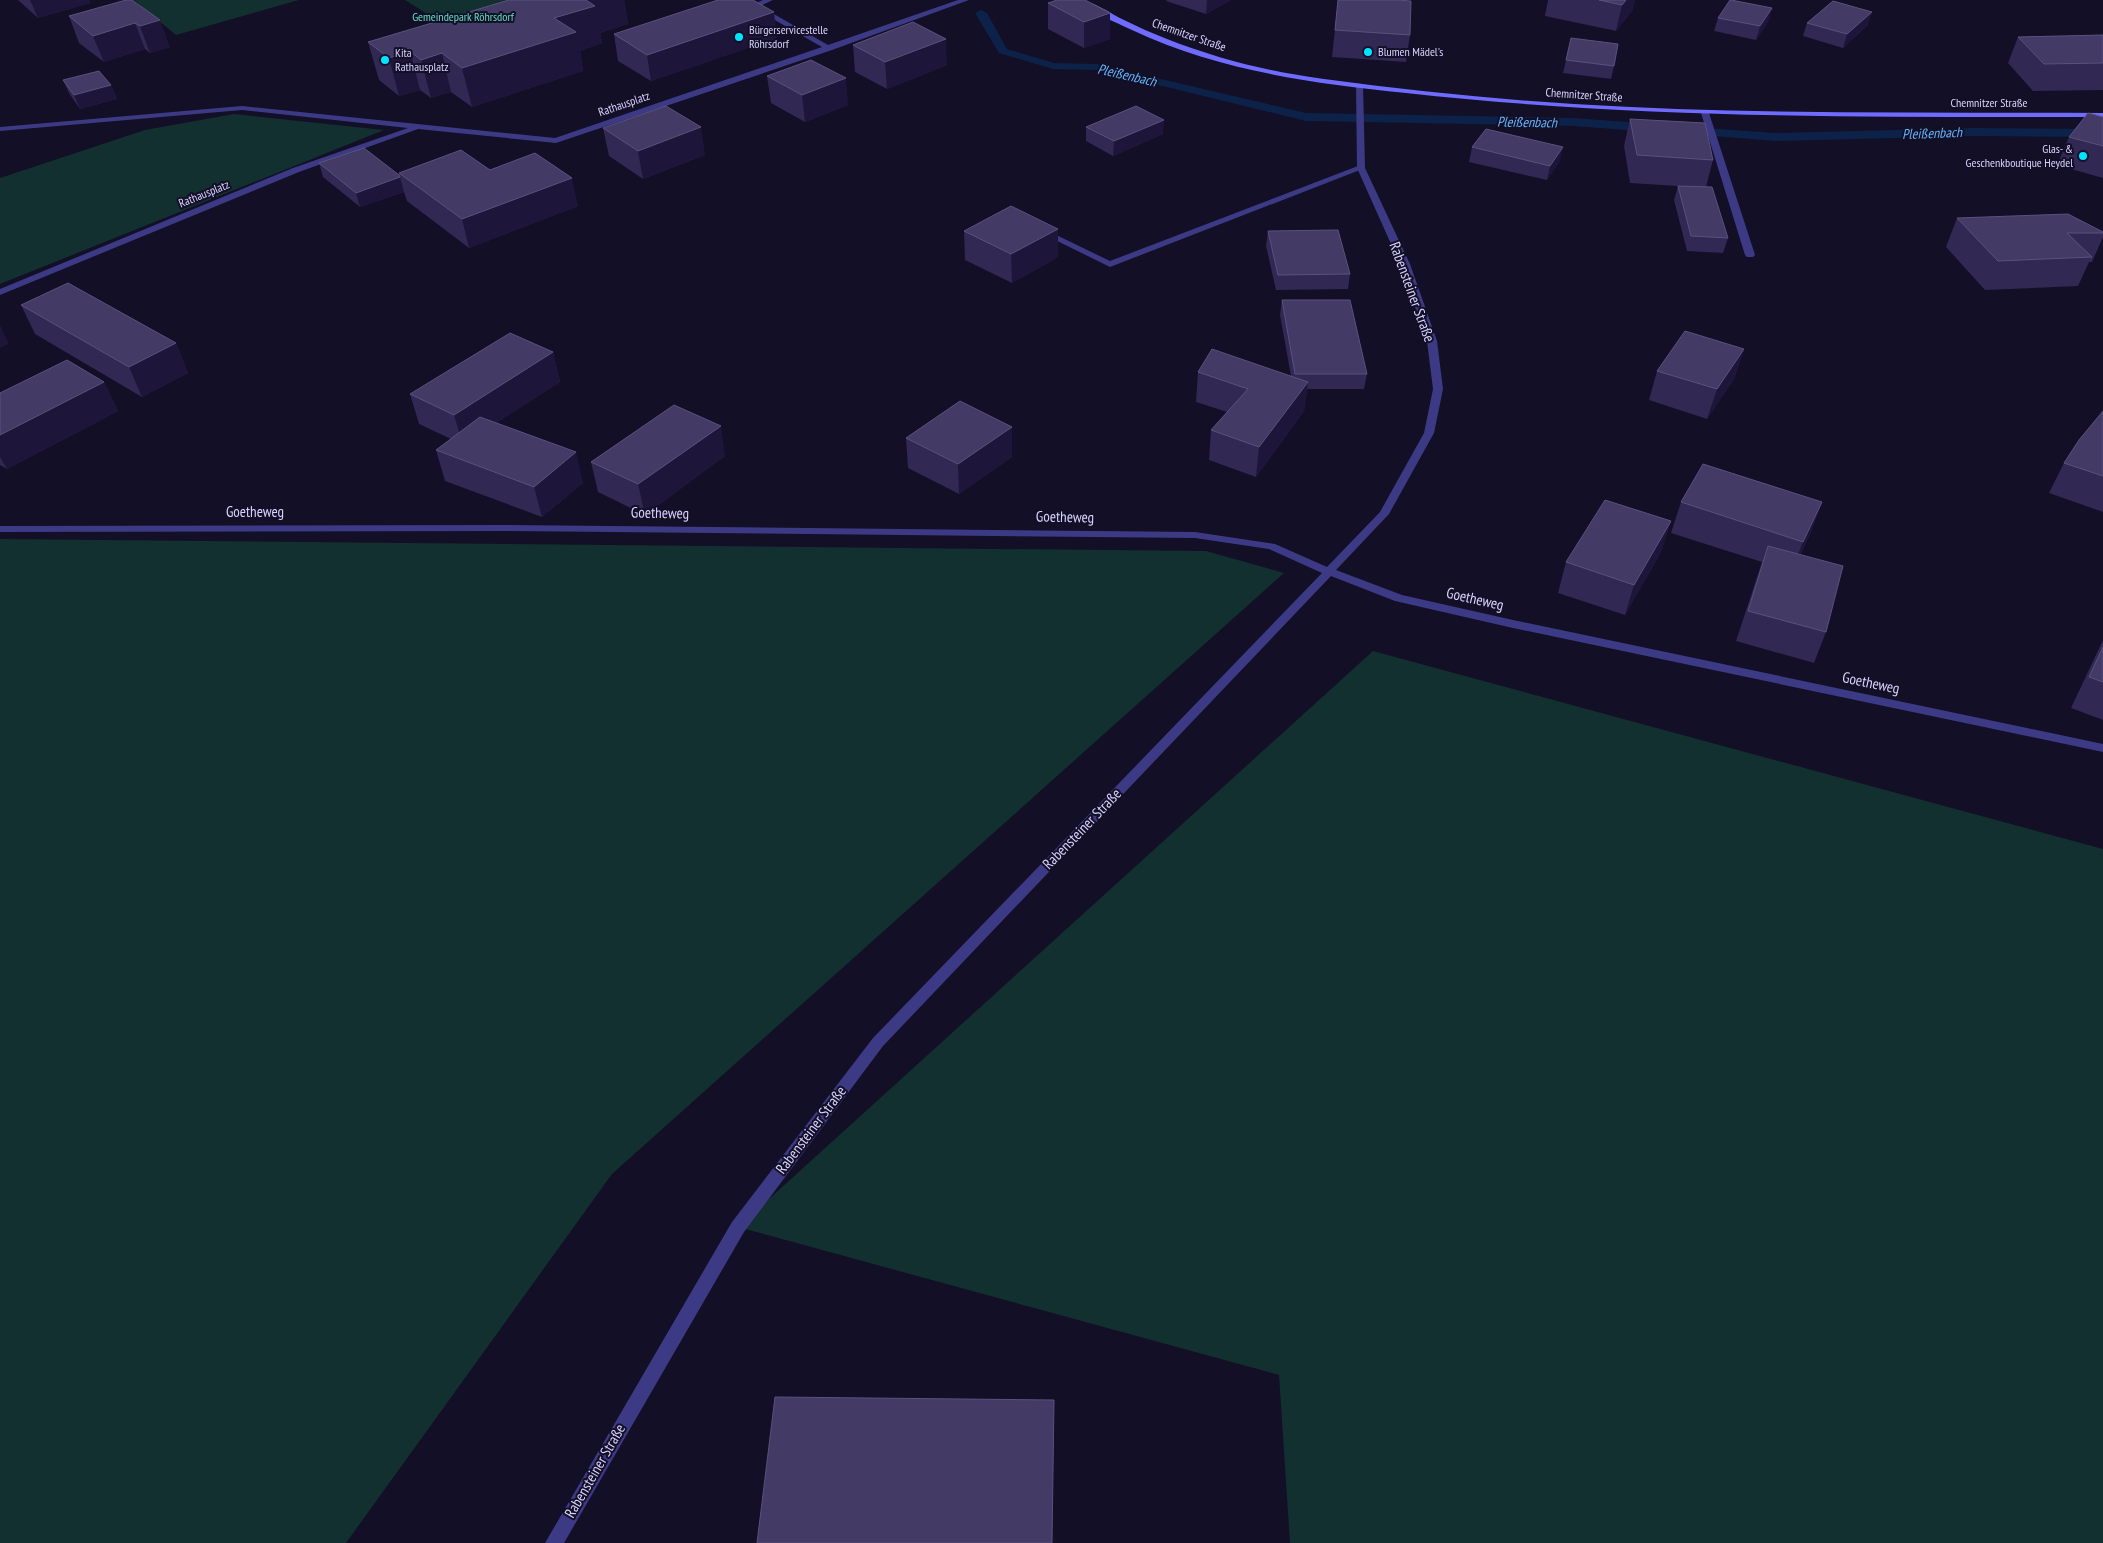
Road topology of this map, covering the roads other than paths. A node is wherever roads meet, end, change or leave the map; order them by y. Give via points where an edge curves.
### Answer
1 (769, 0) edge
2 (965, 0) edge
3 (1080, 0) edge
4 (829, 48) junction
5 (1359, 85) junction
6 (1705, 113) junction
7 (2103, 115) edge
8 (420, 126) junction
9 (0, 129) edge
10 (1361, 168) junction
11 (1038, 230) edge
12 (1750, 255) dead end
13 (0, 292) edge
14 (0, 528) edge
15 (1330, 572) junction
16 (2103, 748) edge
17 (554, 1543) edge

1 - 4 street via 752,4
2 - 4 street, Rathausplatz
3 - 5 street, Chemnitzer Straße via 1106,16 1179,46 1251,68
4 - 8 street, Rathausplatz via 556,141
5 - 6 street, Chemnitzer Straße via 1504,101
5 - 10 street, Rabensteiner Straße
6 - 7 street, Chemnitzer Straße
6 - 12 street
8 - 9 street, Rathausplatz via 242,108
8 - 13 street, Rathausplatz via 296,170
10 - 11 street via 1110,264
10 - 15 street, Rabensteiner Straße via 1404,264 1432,341 1438,390 1429,433 1384,514
14 - 15 street, Goetheweg via 507,528 1195,534 1271,546
15 - 16 street, Goetheweg via 1398,598 1437,607
15 - 17 street, Rabensteiner Straße via 878,1042 738,1226

